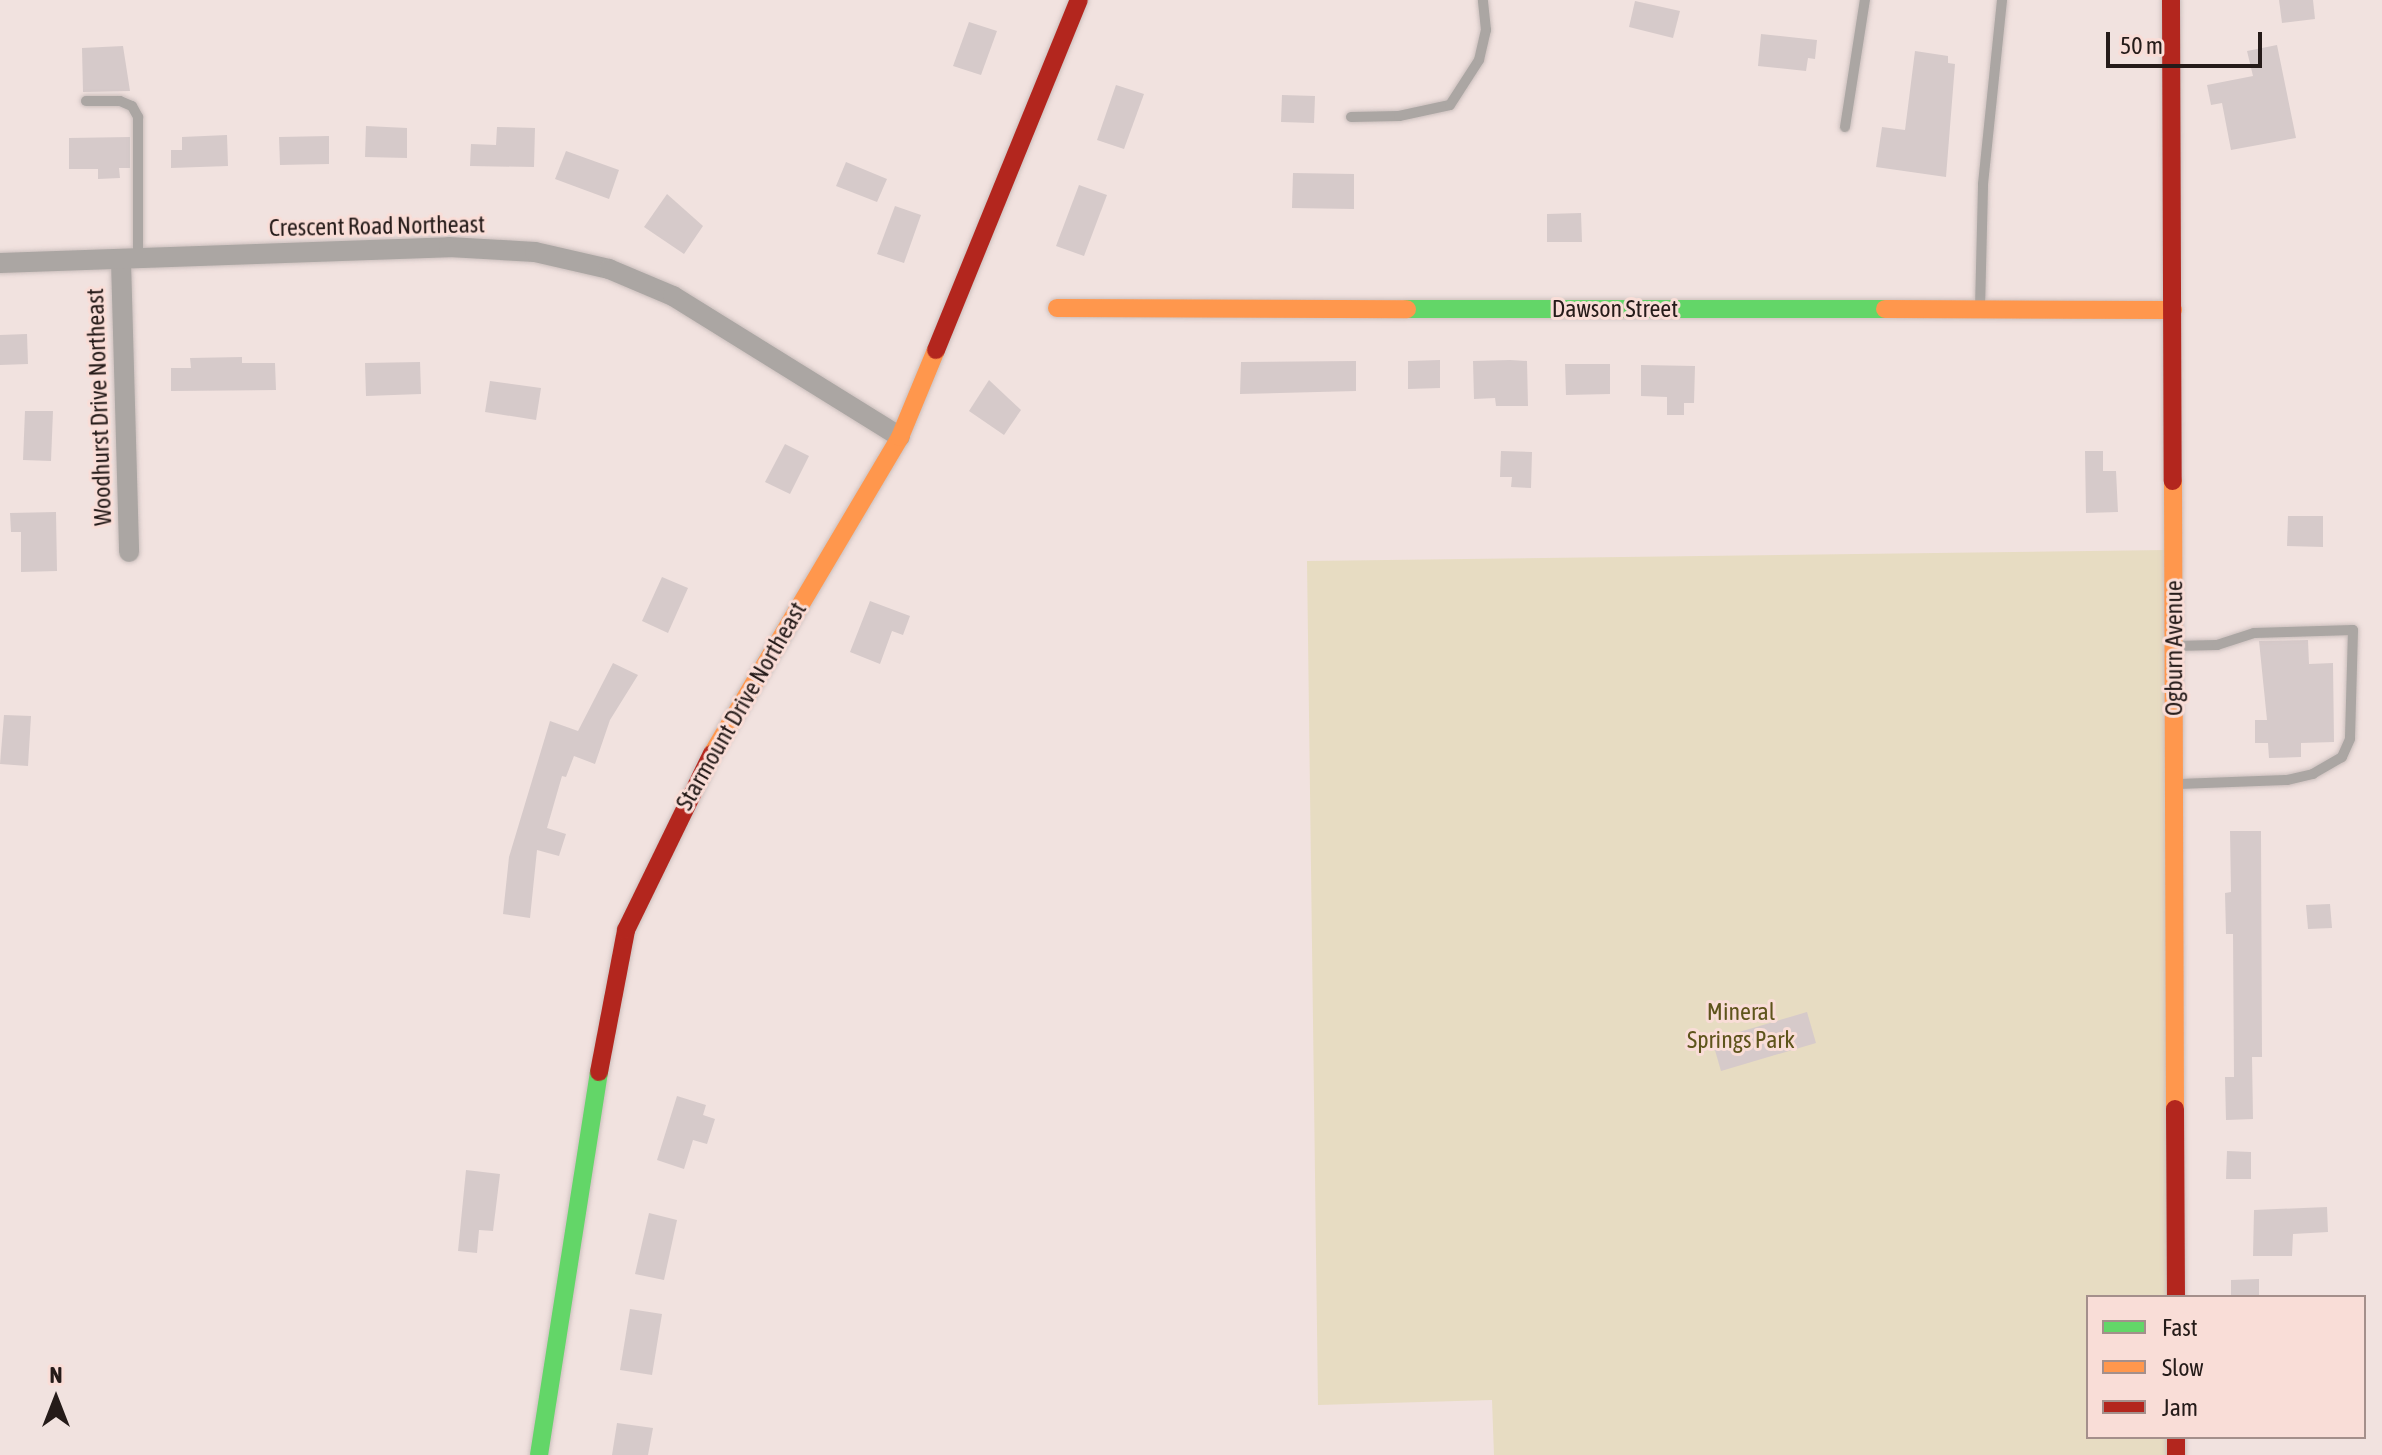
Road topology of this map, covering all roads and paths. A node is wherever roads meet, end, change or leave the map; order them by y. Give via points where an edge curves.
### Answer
1 (1079, 0) edge
2 (1483, 0) edge
3 (1865, 0) edge
4 (2002, 0) edge
5 (2171, 0) edge
6 (86, 101) dead end
7 (1351, 117) dead end
8 (1845, 127) dead end
9 (129, 260) junction
10 (0, 263) edge
11 (1057, 308) dead end
12 (1980, 310) junction
13 (2173, 310) junction
14 (900, 437) junction
15 (129, 552) dead end
16 (2174, 646) junction
17 (2175, 784) junction
18 (2176, 1295) edge
19 (539, 1455) edge

1 - 14 street, Starmount Drive Northeast
2 - 7 lane via 1486,30 1479,60 1450,105 1399,116
3 - 8 lane
4 - 12 lane via 1983,184
5 - 13 street, Ogburn Avenue
6 - 9 lane via 120,101 132,106 138,117
9 - 10 street, Crescent Road Northeast
9 - 14 street, Crescent Road Northeast via 449,247 535,252 609,269 673,296
9 - 15 street, Woodhurst Drive Northeast
11 - 12 street, Dawson Street
12 - 13 street, Dawson Street
13 - 16 street, Ogburn Avenue
14 - 19 street, Starmount Drive Northeast via 690,791 626,930 611,996
16 - 17 street, Ogburn Avenue
16 - 17 lane via 2217,645 2254,633 2353,630 2350,739 2342,757 2313,774 2287,780
17 - 18 street, Ogburn Avenue

